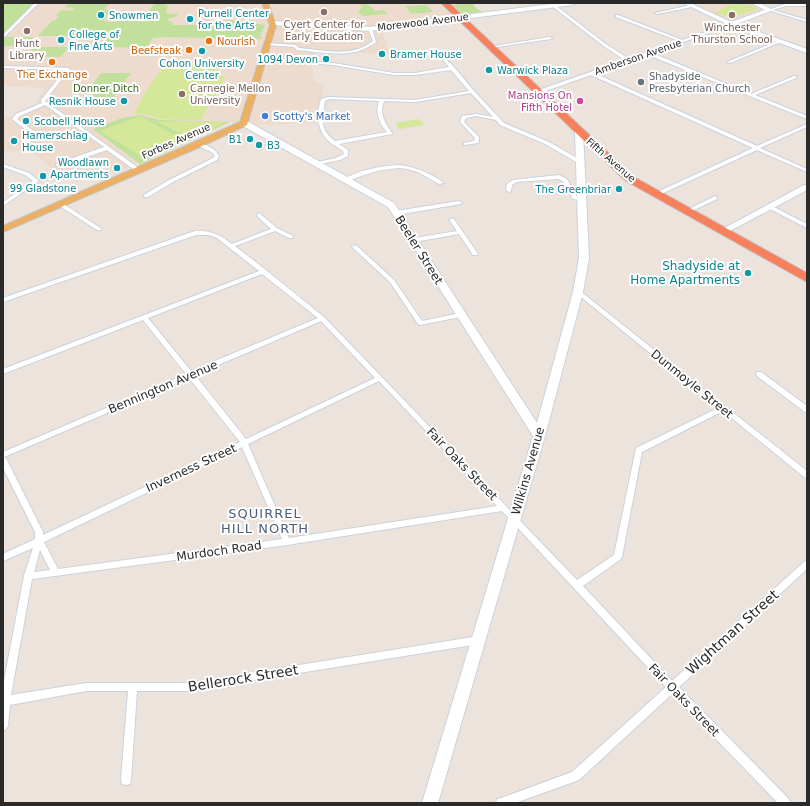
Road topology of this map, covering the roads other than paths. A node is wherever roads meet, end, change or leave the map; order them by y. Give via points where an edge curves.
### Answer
1 (37, 3) edge
2 (266, 3) edge
3 (444, 3) edge
4 (572, 3) edge
5 (754, 3) edge
6 (688, 4) edge
7 (807, 5) edge
8 (554, 6) junction
9 (770, 10) junction
10 (657, 13) dead end
11 (617, 16) dead end
12 (460, 18) junction
13 (807, 21) edge
14 (273, 23) junction
15 (731, 24) junction
16 (370, 29) junction
17 (3, 36) edge
18 (550, 38) dead end
19 (682, 41) junction
20 (781, 42) junction
21 (267, 44) junction
22 (490, 47) junction
23 (807, 51) edge
24 (648, 53) junction
25 (442, 56) dead end
26 (263, 59) junction
27 (628, 60) junction
28 (729, 62) dead end
29 (3, 67) edge
30 (453, 68) junction
31 (590, 74) junction
32 (795, 78) dead end
33 (472, 92) junction
34 (538, 92) junction
35 (751, 95) junction
36 (382, 100) junction
37 (45, 103) junction
38 (807, 118) edge
39 (498, 120) junction
40 (244, 123) junction
41 (807, 125) edge
42 (579, 132) junction
43 (40, 138) dead end
44 (334, 143) junction
45 (199, 144) junction
46 (466, 144) dead end
47 (107, 148) junction
48 (757, 148) junction
49 (580, 162) junction
50 (315, 164) junction
51 (3, 165) edge
52 (58, 165) dead end
53 (138, 170) junction
54 (807, 171) edge
55 (346, 180) junction
56 (442, 183) dead end
57 (807, 187) edge
58 (509, 190) dead end
59 (657, 194) junction
60 (146, 196) dead end
61 (715, 198) dead end
62 (582, 200) junction
63 (459, 203) dead end
64 (3, 204) edge
65 (60, 204) junction
66 (770, 206) junction
67 (688, 211) junction
68 (396, 213) junction
69 (259, 215) dead end
70 (452, 220) dead end
71 (807, 226) edge
72 (275, 228) junction
73 (3, 229) edge
74 (99, 229) dead end
75 (723, 231) junction
76 (460, 232) junction
77 (291, 237) dead end
78 (414, 240) junction
79 (231, 246) junction
80 (355, 247) dead end
81 (475, 254) dead end
82 (264, 271) junction
83 (807, 278) edge
84 (578, 292) junction
85 (3, 300) edge
86 (460, 315) junction
87 (144, 318) junction
88 (322, 318) junction
89 (3, 372) edge
90 (759, 374) dead end
91 (192, 375) junction
92 (380, 378) junction
93 (723, 408) junction
94 (807, 410) edge
95 (539, 436) junction
96 (244, 443) junction
97 (3, 455) edge
98 (3, 460) edge
99 (807, 475) edge
100 (504, 508) junction
101 (514, 520) junction
102 (39, 540) junction
103 (287, 542) junction
104 (3, 558) edge
105 (807, 564) edge
106 (56, 573) junction
107 (28, 576) junction
108 (576, 586) junction
109 (479, 640) junction
110 (672, 687) junction
111 (133, 688) junction
112 (6, 701) junction
113 (3, 726) edge
114 (126, 780) dead end
115 (430, 803) edge
116 (501, 803) edge
117 (785, 803) edge

1 - 17 street
2 - 14 main road
3 - 12 highway, Fifth Avenue
4 - 8 main road, Morewood Avenue
5 - 9 main road
6 - 10 street
6 - 15 main road
7 - 9 street, Amberson Avenue via 785,5
8 - 12 main road, Morewood Avenue
8 - 27 street
9 - 13 street
9 - 15 main road, Amberson Avenue
11 - 19 street
12 - 16 main road, Morewood Avenue
12 - 22 highway, Fifth Avenue
14 - 16 main road, Morewood Avenue
14 - 21 main road
15 - 19 street, Amberson Avenue
15 - 20 main road
16 - 21 street via 375,41 370,47 354,53
18 - 22 street
19 - 24 street, Amberson Avenue
20 - 23 main road
20 - 28 street
21 - 26 main road
22 - 34 highway, Fifth Avenue
24 - 27 street, Amberson Avenue
24 - 35 street
25 - 30 street
26 - 30 street via 333,64 394,74 415,74
26 - 40 main road
27 - 31 street, Amberson Avenue
29 - 37 street via 68,70 43,101
30 - 33 street
31 - 34 street, Amberson Avenue
31 - 48 street
32 - 35 street
33 - 36 street via 415,101
33 - 39 street
34 - 42 highway, Fifth Avenue
35 - 38 street
36 - 44 street via 380,118 390,134
36 - 44 street via 324,100 320,123 325,136
37 - 43 street via 14,119
37 - 47 street
39 - 46 street via 476,115 464,117 462,122 477,138 477,141
39 - 49 street
40 - 45 main road, Forbes Avenue
40 - 50 main road, Beeler Street
41 - 48 street
42 - 49 main road, Wilkins Avenue
42 - 59 highway, Fifth Avenue via 630,179
44 - 50 street via 346,151 346,155
45 - 53 main road, Forbes Avenue
45 - 60 street via 215,152 215,159
47 - 52 street
47 - 53 street
48 - 54 street
48 - 59 street
49 - 62 main road, Wilkins Avenue
50 - 55 main road, Beeler Street
51 - 64 street via 27,174 36,181
53 - 65 main road, Forbes Avenue
55 - 56 street via 370,171 393,167 417,170
55 - 68 main road, Beeler Street via 391,205
57 - 66 main road
58 - 62 street via 510,184 515,181 559,177 565,180 574,198
59 - 67 highway, Fifth Avenue
61 - 67 street
62 - 84 main road, Wilkins Avenue via 584,259
63 - 68 street
65 - 73 main road, Forbes Avenue
65 - 74 street
66 - 71 street
66 - 75 main road
67 - 75 highway, Fifth Avenue
68 - 78 main road, Beeler Street
69 - 72 street
70 - 76 street
72 - 77 street
72 - 79 street
75 - 83 highway, Fifth Avenue
76 - 78 street
76 - 81 street
78 - 86 main road, Beeler Street
79 - 82 street, Fair Oaks Street
79 - 85 street, Fair Oaks Street via 215,234 195,233
80 - 86 street via 392,281 420,323
82 - 87 street
82 - 88 street, Fair Oaks Street
84 - 93 street, Dunmoyle Street
84 - 95 main road, Wilkins Avenue
86 - 95 main road, Beeler Street
87 - 89 street
87 - 91 street
88 - 91 street, Bennington Avenue
88 - 92 street, Fair Oaks Street
90 - 94 street
91 - 96 street
91 - 97 street, Bennington Avenue
92 - 96 street, Inverness Street
92 - 100 street, Fair Oaks Street
93 - 99 street, Dunmoyle Street
93 - 108 street via 640,450 618,557
95 - 101 main road, Wilkins Avenue
96 - 102 street, Inverness Street
96 - 103 street
98 - 102 street via 39,532
100 - 101 street, Fair Oaks Street
100 - 103 street, Murdoch Road
101 - 108 street, Fair Oaks Street
101 - 109 main road, Wilkins Avenue
102 - 104 street, Inverness Street
102 - 106 street
102 - 107 street
103 - 106 street, Murdoch Road
105 - 110 street, Wightman Street
106 - 107 street, Murdoch Road
107 - 112 street
108 - 110 street, Fair Oaks Street
109 - 111 street, Bellerock Street via 187,687
109 - 115 main road, Wilkins Avenue
110 - 116 street, Wightman Street via 575,776
110 - 117 street, Fair Oaks Street
111 - 112 street, Bellerock Street via 86,687
111 - 114 street
112 - 113 street

